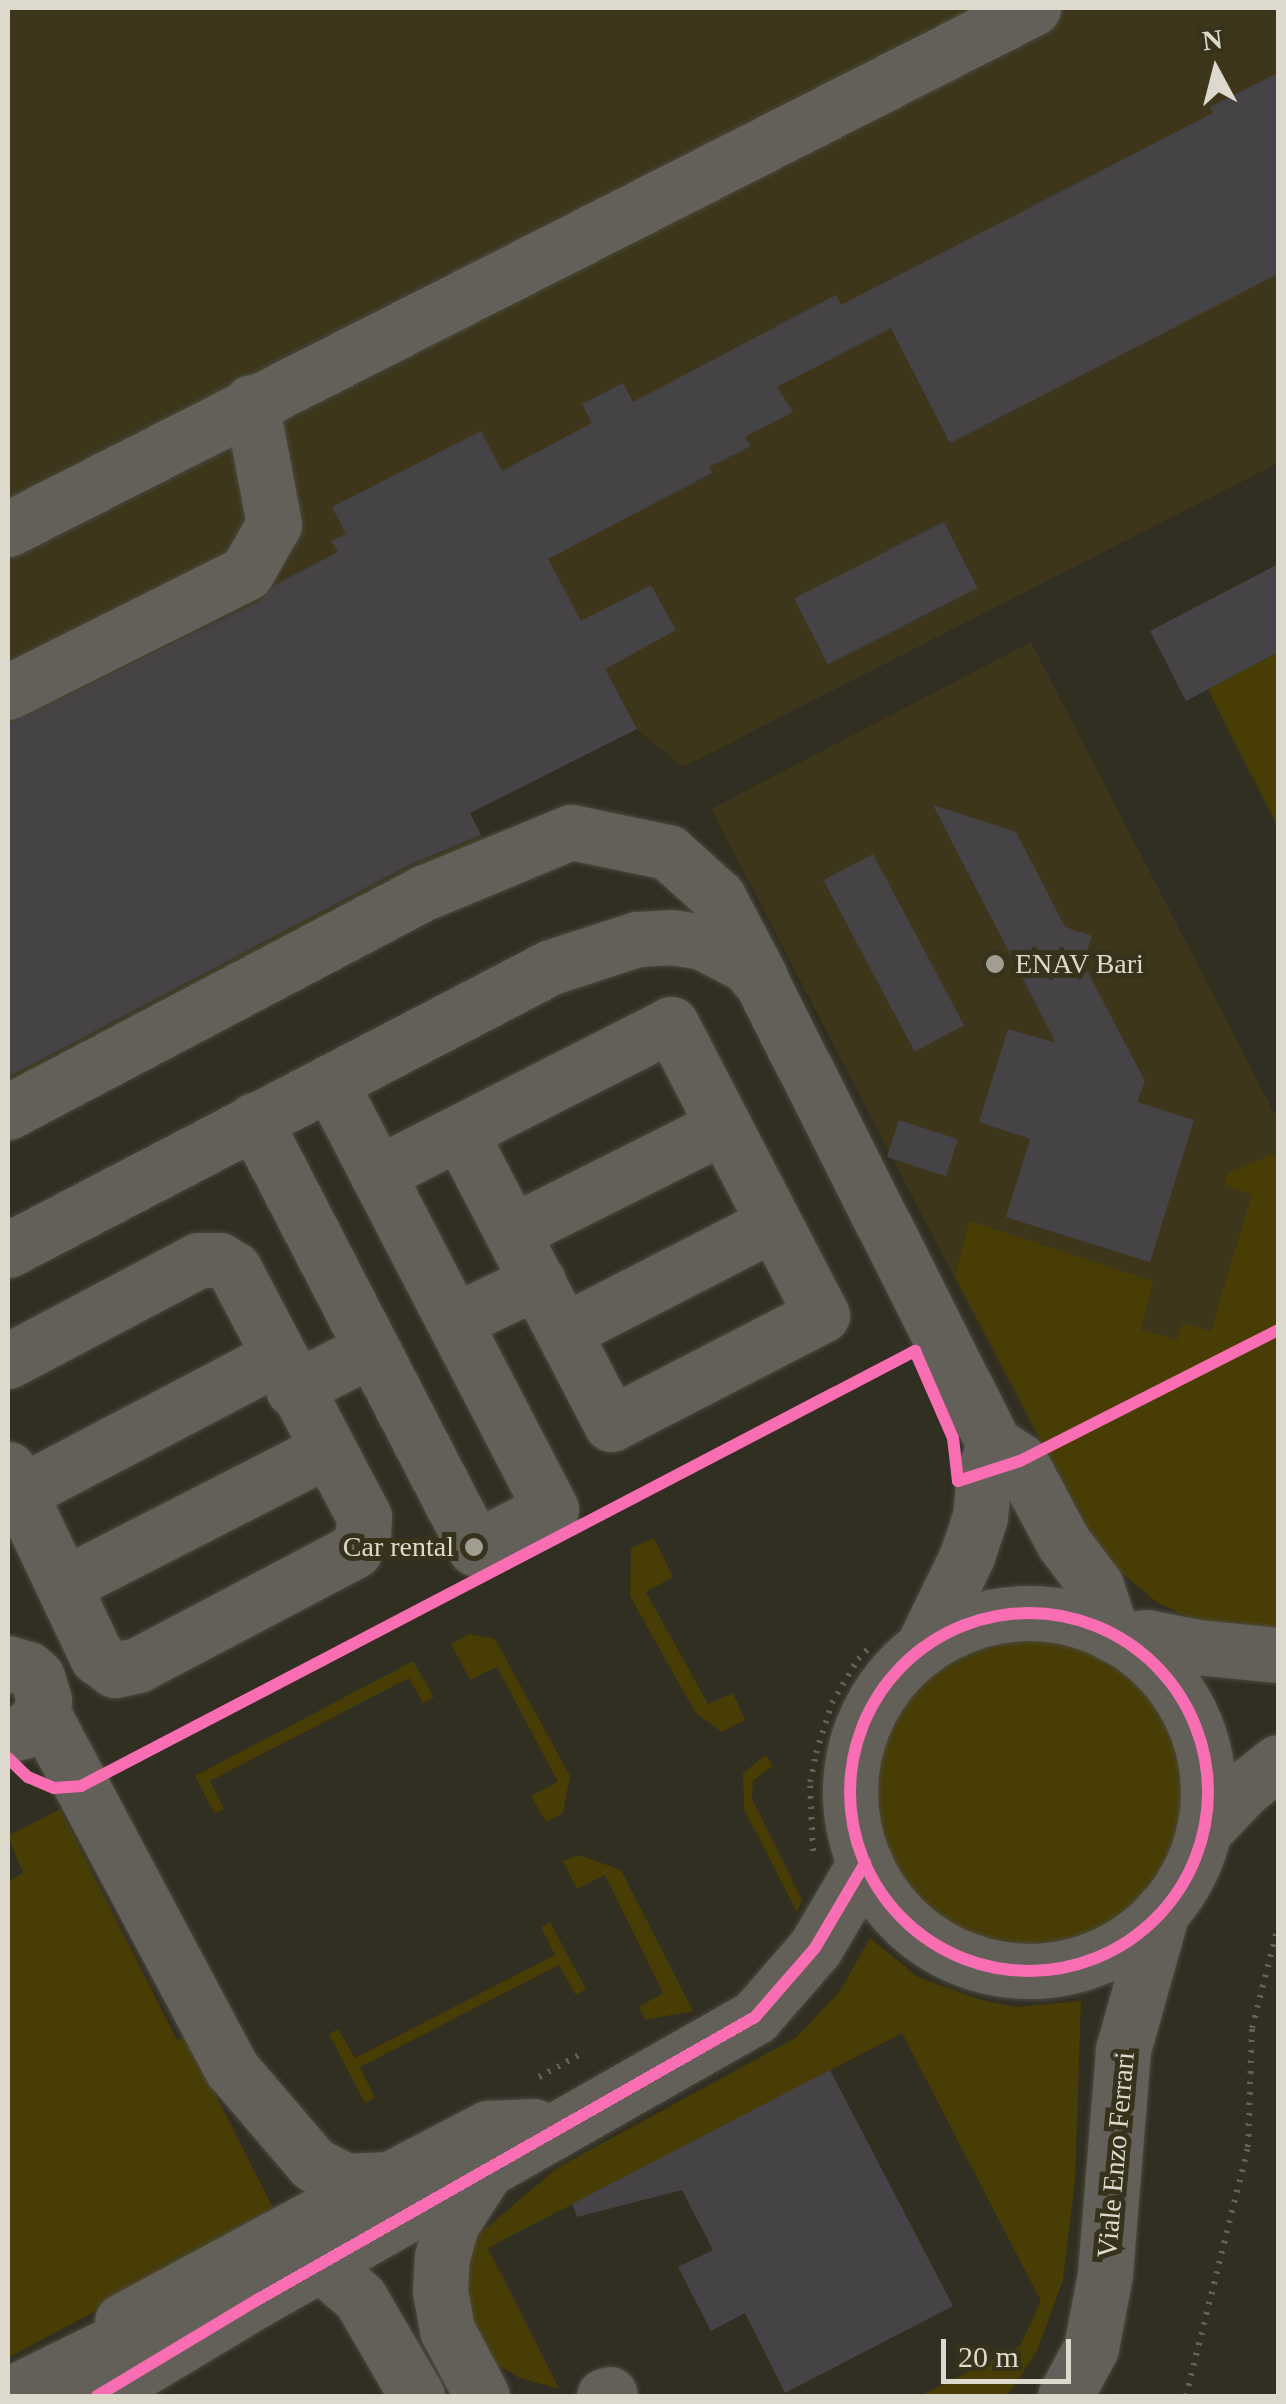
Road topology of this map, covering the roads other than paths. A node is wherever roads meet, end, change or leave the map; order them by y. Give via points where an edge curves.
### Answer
1 (1033, 8) edge
2 (251, 402) junction
3 (8, 529) edge
4 (8, 692) edge
5 (763, 984) junction
6 (330, 1082) junction
7 (8, 1112) edge
8 (254, 1120) junction
9 (724, 1126) junction
10 (460, 1133) junction
11 (377, 1174) junction
12 (774, 1222) junction
13 (512, 1232) junction
14 (8, 1250) edge
15 (538, 1281) junction
16 (454, 1321) junction
17 (564, 1331) junction
18 (372, 1348) junction
19 (8, 1361) edge
20 (286, 1373) junction
21 (994, 1444) junction
22 (327, 1450) junction
23 (13, 1481) edge
24 (63, 1585) junction
25 (1119, 1636) junction
26 (901, 1644) junction
27 (1278, 1654) edge
28 (11, 1657) edge
29 (25, 1724) edge
30 (1278, 1762) edge
31 (1203, 1832) junction
32 (839, 1861) junction
33 (1162, 1910) junction
34 (544, 2111) junction
35 (483, 2174) junction
36 (382, 2180) junction
37 (452, 2222) junction
38 (332, 2275) junction
39 (111, 2373) edge
40 (487, 2390) edge
41 (8, 2395) edge
42 (417, 2396) edge
43 (1065, 2396) edge

1 - 2 street
2 - 3 street
2 - 4 street via 274,524 246,573
5 - 6 street via 746,966 702,942 637,939 551,967
5 - 7 street via 718,898 668,852 571,832 426,892
5 - 21 street
6 - 8 street
6 - 11 street
8 - 14 street
8 - 18 street
9 - 10 street via 671,1024
9 - 12 street
9 - 13 street
10 - 11 street
10 - 13 street
11 - 16 street
12 - 17 street
12 - 17 street via 822,1314 646,1406 611,1424
13 - 15 street
15 - 16 street
15 - 17 street
16 - 18 street via 551,1509 476,1548
18 - 20 street
19 - 20 street via 199,1260 220,1260 234,1269
20 - 22 street
20 - 23 street
21 - 25 street via 1020,1461
21 - 26 street via 967,1556
22 - 24 street
22 - 24 street via 364,1517 354,1552 138,1665 115,1670 96,1657
23 - 24 street
25 - 26 street, Viale Enzo Ferrari via 1062,1616 1006,1614
25 - 27 street, Viale Enzo Ferrari
25 - 31 street, Viale Enzo Ferrari via 1174,1686 1194,1723 1208,1782
26 - 32 street, Viale Enzo Ferrari via 858,1738
28 - 29 street via 43,1688
29 - 36 street via 232,2068 313,2164 345,2181
30 - 31 street, Viale Enzo Ferrari
31 - 33 street, Viale Enzo Ferrari via 1186,1882
32 - 33 street, Viale Enzo Ferrari via 926,1937 959,1956 1002,1968 1084,1962 1132,1938
32 - 34 street via 815,1948 756,2018
33 - 43 street, Viale Enzo Ferrari via 1123,2050 1098,2311 1090,2348
34 - 35 street
34 - 36 street via 488,2128
34 - 39 street via 244,2280
35 - 37 street
35 - 38 street
36 - 39 street via 124,2317
37 - 38 street
37 - 40 street via 440,2291 447,2330
38 - 39 street
38 - 42 street via 360,2298
39 - 41 street

